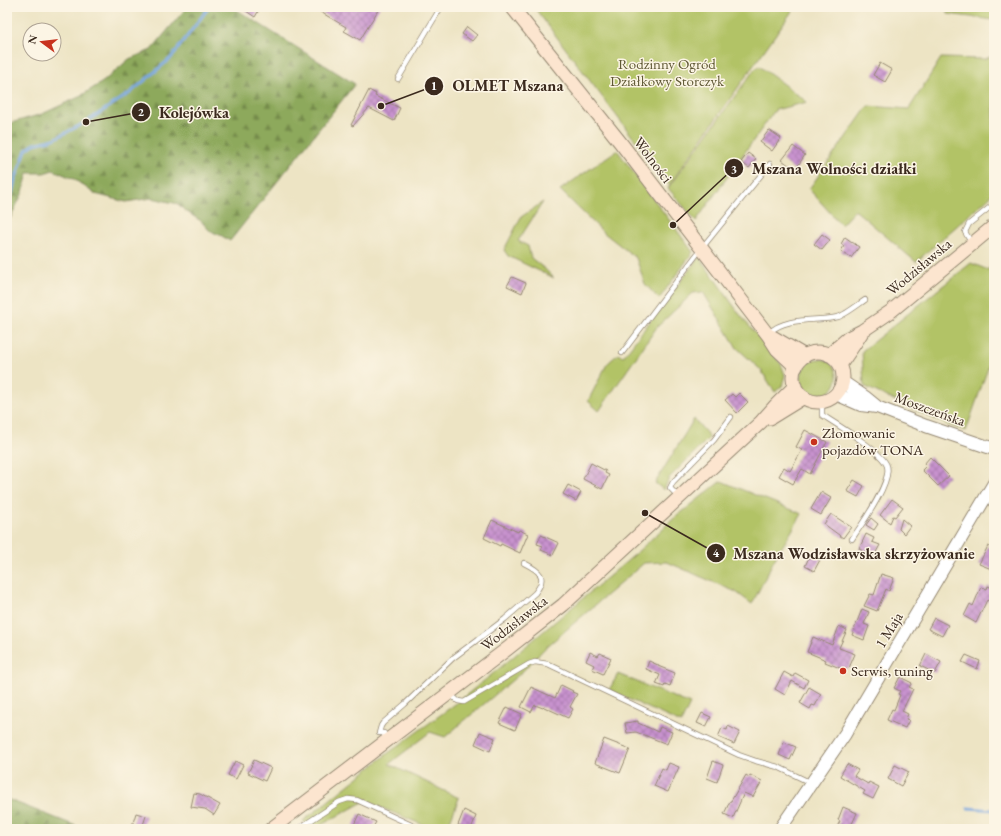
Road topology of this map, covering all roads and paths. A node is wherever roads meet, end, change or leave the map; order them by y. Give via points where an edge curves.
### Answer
1 (441, 7) edge
2 (512, 7) edge
3 (398, 79) dead end
4 (770, 164) dead end
5 (994, 204) edge
6 (994, 226) edge
7 (972, 244) junction
8 (701, 248) junction
9 (865, 300) dead end
10 (862, 331) junction
11 (768, 335) junction
12 (622, 353) dead end
13 (830, 355) junction
14 (805, 356) junction
15 (840, 365) junction
16 (796, 367) junction
17 (843, 382) junction
18 (795, 386) junction
19 (836, 394) junction
20 (804, 397) junction
21 (822, 402) junction
22 (877, 407) junction
23 (731, 417) dead end
24 (761, 422) junction
25 (994, 450) edge
26 (994, 484) edge
27 (680, 498) junction
28 (852, 539) dead end
29 (524, 563) dead end
30 (449, 693) junction
31 (386, 742) junction
32 (812, 783) junction
33 (271, 829) edge
34 (298, 829) edge
35 (420, 829) edge
36 (780, 829) edge

1 - 3 lane
2 - 8 main road, Wolności
4 - 8 lane
5 - 7 lane via 969,224 965,232
6 - 7 main road, Wodzisławska
7 - 10 main road, Wodzisławska via 890,312
8 - 11 main road, Wolności
8 - 12 lane
9 - 11 lane via 840,316 787,323 775,328
10 - 13 main road, Wodzisławska via 848,338
10 - 15 main road, Wodzisławska
11 - 14 main road, Wolności
11 - 16 main road, Wolności via 777,349
13 - 14 main road via 819,352
13 - 15 main road
14 - 16 main road
15 - 17 main road
16 - 18 main road
17 - 19 main road
17 - 22 street, Moszczeńska
18 - 20 main road
18 - 24 main road, Wodzisławska
19 - 21 main road
19 - 22 street, Moszczeńska via 861,405
20 - 21 main road
20 - 24 main road, Wodzisławska
21 - 28 lane via 822,415 872,449 888,467 883,489
22 - 25 street, Moszczeńska
23 - 27 lane via 714,440 670,488
24 - 27 main road, Wodzisławska
26 - 32 street, 1 Maja via 845,734
27 - 30 main road, Wodzisławska via 563,605
29 - 31 lane via 535,568 540,574 542,579 539,588 505,619 453,658 383,723 379,733 384,734
30 - 31 main road, Wodzisławska
30 - 32 lane via 458,701 464,702 529,664 548,664 739,755 778,766
31 - 33 main road, Wodzisławska
32 - 36 street, 1 Maja
34 - 35 lane via 339,802 348,799 357,800

